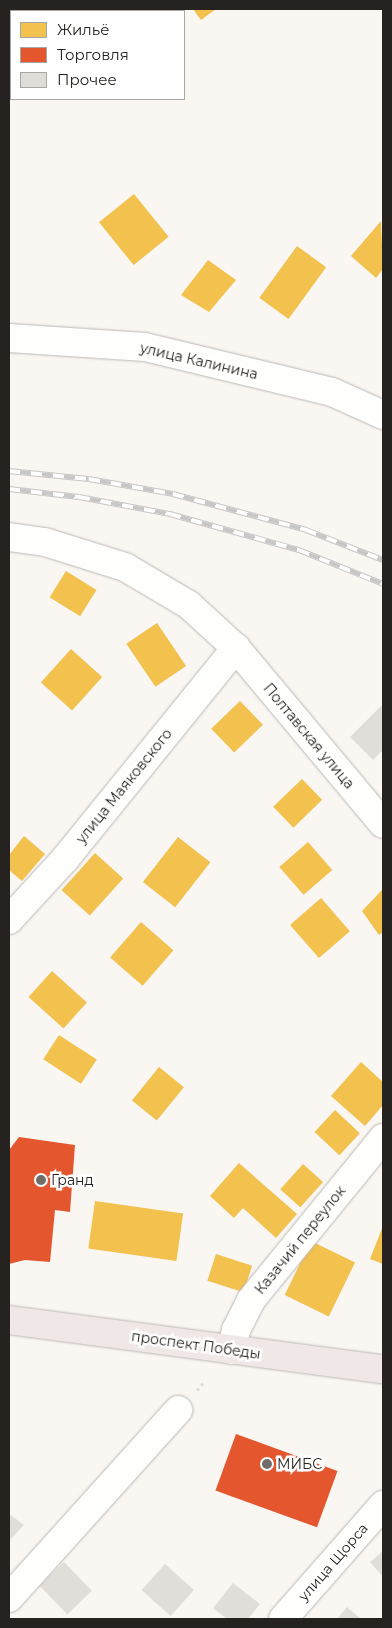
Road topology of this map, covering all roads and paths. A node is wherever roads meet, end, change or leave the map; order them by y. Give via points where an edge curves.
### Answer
1 (9, 338) edge
2 (383, 415) edge
3 (9, 538) edge
4 (236, 648) junction
5 (383, 824) edge
6 (9, 920) edge
7 (383, 1138) edge
8 (9, 1320) edge
9 (232, 1350) junction
10 (383, 1369) edge
11 (178, 1410) dead end
12 (383, 1504) edge
13 (9, 1598) edge
14 (283, 1619) edge

1 - 2 street, улица Калинина via 145,347 332,392
3 - 4 street, Полтавская улица via 45,542 125,567 189,605
4 - 5 street, Полтавская улица
4 - 6 street, улица Маяковского via 65,859
7 - 9 street, Казачий переулок via 251,1300 236,1330
8 - 9 main road, проспект Победы
9 - 10 main road, проспект Победы
11 - 13 street
12 - 14 street, улица Щорса

